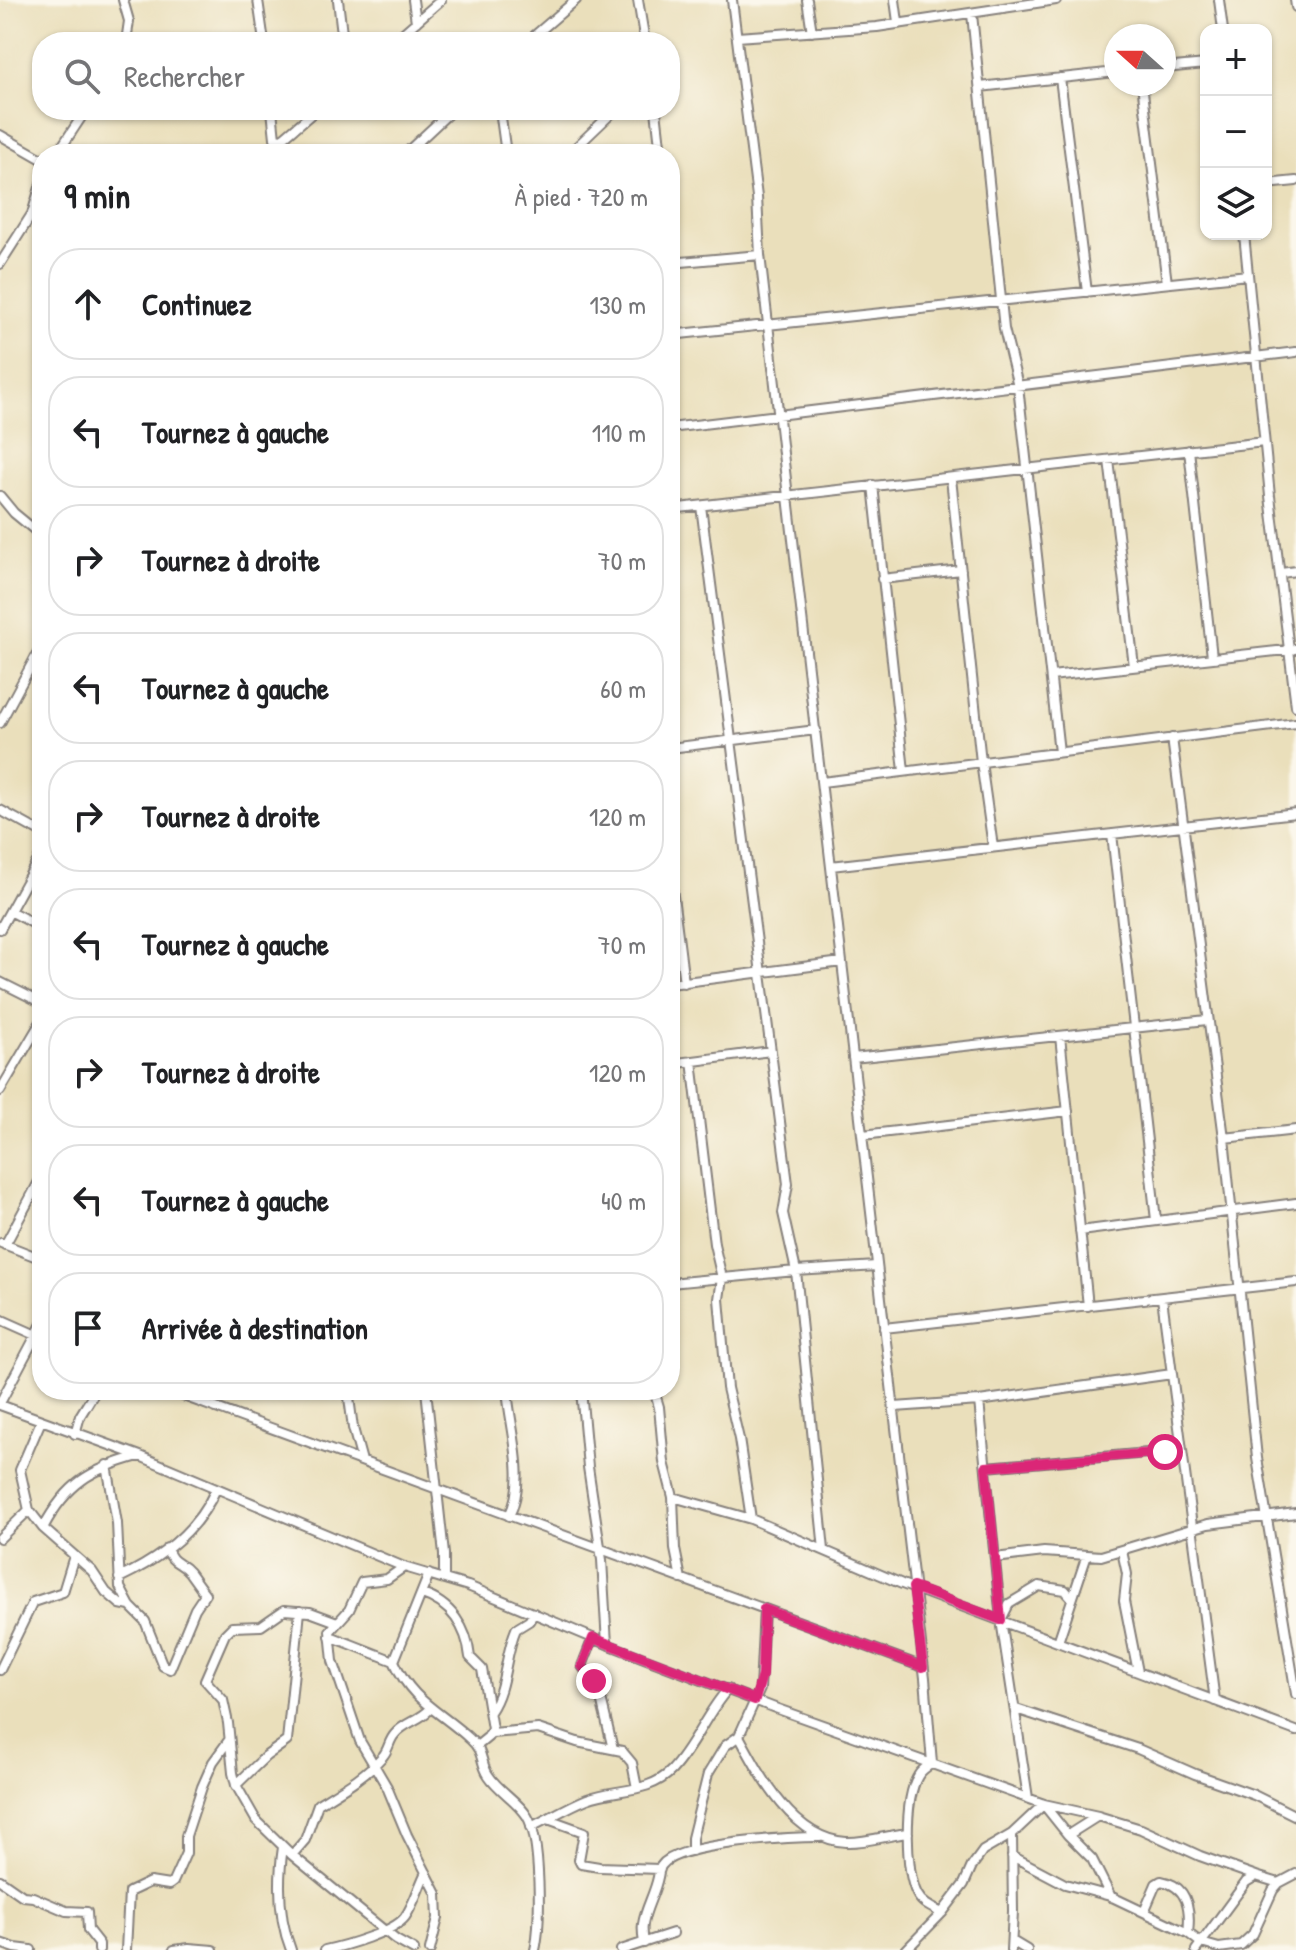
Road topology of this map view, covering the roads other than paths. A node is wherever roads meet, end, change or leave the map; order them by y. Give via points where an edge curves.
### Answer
1 (123, 0) edge
2 (258, 0) edge
3 (338, 0) edge
4 (413, 0) edge
5 (441, 0) edge
6 (638, 0) edge
7 (732, 0) edge
8 (807, 0) edge
9 (895, 0) edge
10 (1056, 0) edge
11 (1219, 0) edge
12 (1295, 0) edge
13 (572, 1) edge
14 (1024, 3) edge
15 (1296, 7) edge
16 (972, 14) junction
17 (416, 22) junction
18 (898, 22) junction
19 (1222, 24) edge
20 (127, 32) edge
21 (263, 32) edge
22 (342, 32) edge
23 (404, 32) edge
24 (538, 32) edge
25 (643, 32) edge
26 (812, 32) junction
27 (737, 37) junction
28 (1200, 65) edge
29 (1176, 67) edge
30 (1104, 73) edge
31 (1060, 78) junction
32 (980, 87) junction
33 (1144, 96) edge
34 (79, 120) edge
35 (273, 120) edge
36 (304, 120) edge
37 (441, 120) edge
38 (501, 120) edge
39 (606, 120) edge
40 (657, 120) edge
41 (0, 135) edge
42 (64, 144) edge
43 (416, 144) edge
44 (505, 144) edge
45 (584, 144) edge
46 (660, 144) edge
47 (32, 153) edge
48 (1296, 181) edge
49 (1272, 183) edge
50 (32, 214) edge
51 (1245, 240) edge
52 (760, 255) junction
53 (680, 262) edge
54 (0, 264) edge
55 (1248, 275) junction
56 (1167, 283) junction
57 (1087, 292) junction
58 (1001, 300) junction
59 (768, 323) junction
60 (680, 334) edge
61 (1296, 352) edge
62 (1256, 357) junction
63 (1018, 386) junction
64 (780, 414) junction
65 (680, 427) edge
66 (1264, 442) junction
67 (1189, 450) junction
68 (1109, 460) junction
69 (1027, 469) junction
70 (951, 478) junction
71 (873, 485) junction
72 (0, 496) edge
73 (789, 498) junction
74 (701, 506) junction
75 (680, 508) edge
76 (32, 528) edge
77 (961, 570) junction
78 (1296, 571) edge
79 (1281, 573) junction
80 (882, 579) junction
81 (1293, 649) edge
82 (1212, 657) junction
83 (32, 664) edge
84 (1134, 666) junction
85 (1051, 676) junction
86 (1296, 706) edge
87 (0, 723) edge
88 (1296, 723) edge
89 (816, 730) junction
90 (1172, 738) junction
91 (732, 741) junction
92 (680, 747) edge
93 (1059, 752) junction
94 (981, 762) junction
95 (904, 771) junction
96 (822, 782) junction
97 (0, 810) edge
98 (1296, 813) edge
99 (1181, 826) junction
100 (32, 828) edge
101 (1112, 834) junction
102 (993, 847) junction
103 (831, 866) junction
104 (32, 871) edge
105 (10, 911) junction
106 (32, 923) edge
107 (0, 929) edge
108 (680, 957) edge
109 (842, 962) junction
110 (762, 973) junction
111 (0, 982) edge
112 (680, 983) edge
113 (684, 983) junction
114 (32, 998) edge
115 (1207, 1020) junction
116 (1135, 1028) junction
117 (1060, 1036) junction
118 (32, 1037) edge
119 (771, 1051) junction
120 (853, 1058) junction
121 (692, 1061) junction
122 (680, 1063) edge
123 (0, 1091) edge
124 (1068, 1111) junction
125 (1296, 1130) edge
126 (863, 1135) junction
127 (1224, 1138) junction
128 (32, 1193) edge
129 (1296, 1203) edge
130 (1232, 1210) junction
131 (1156, 1220) junction
132 (1080, 1231) junction
133 (2, 1244) edge
134 (32, 1255) edge
135 (877, 1266) junction
136 (796, 1271) junction
137 (722, 1278) junction
138 (680, 1282) edge
139 (1296, 1282) edge
140 (1241, 1289) junction
141 (1162, 1298) junction
142 (1088, 1306) junction
143 (0, 1319) edge
144 (884, 1328) junction
145 (32, 1333) edge
146 (32, 1343) edge
147 (1172, 1374) junction
148 (90, 1400) edge
149 (194, 1400) edge
150 (349, 1400) edge
151 (427, 1400) edge
152 (508, 1400) edge
153 (582, 1400) edge
154 (657, 1400) edge
155 (979, 1401) junction
156 (0, 1404) edge
157 (895, 1407) junction
158 (41, 1421) junction
159 (75, 1434) junction
160 (1182, 1450) junction
161 (140, 1456) junction
162 (362, 1461) junction
163 (107, 1465) junction
164 (986, 1467) junction
165 (216, 1489) junction
166 (437, 1489) junction
167 (673, 1497) junction
168 (29, 1510) junction
169 (1296, 1513) edge
170 (509, 1516) junction
171 (1265, 1517) junction
172 (751, 1519) junction
173 (43, 1528) junction
174 (1192, 1528) junction
175 (0, 1538) edge
176 (167, 1548) junction
177 (598, 1548) junction
178 (824, 1550) junction
179 (1122, 1551) junction
180 (1087, 1555) junction
181 (74, 1556) junction
182 (995, 1558) junction
183 (404, 1567) junction
184 (429, 1574) junction
185 (119, 1578) junction
186 (444, 1578) junction
187 (681, 1579) junction
188 (913, 1587) junction
189 (422, 1594) junction
190 (1071, 1597) junction
191 (130, 1606) junction
192 (764, 1609) junction
193 (300, 1611) junction
194 (534, 1613) junction
195 (1001, 1620) junction
196 (337, 1622) junction
197 (330, 1636) junction
198 (593, 1638) junction
199 (1058, 1642) junction
200 (607, 1644) junction
201 (1292, 1654) edge
202 (394, 1661) junction
203 (923, 1667) junction
204 (0, 1670) edge
205 (1138, 1672) junction
206 (728, 1689) junction
207 (1296, 1694) edge
208 (755, 1700) junction
209 (1215, 1701) junction
210 (430, 1709) junction
211 (1016, 1709) junction
212 (490, 1712) junction
213 (1296, 1731) edge
214 (492, 1733) junction
215 (739, 1736) junction
216 (229, 1740) junction
217 (477, 1746) junction
218 (613, 1749) junction
219 (932, 1763) junction
220 (373, 1764) junction
221 (236, 1785) junction
222 (637, 1788) junction
223 (1028, 1798) junction
224 (1044, 1804) junction
225 (1098, 1816) junction
226 (1296, 1816) edge
227 (548, 1819) junction
228 (531, 1827) junction
229 (908, 1833) junction
230 (1012, 1834) junction
231 (1068, 1835) junction
232 (820, 1837) junction
233 (283, 1847) junction
234 (692, 1851) junction
235 (292, 1855) junction
236 (1012, 1856) junction
237 (660, 1869) junction
238 (426, 1872) junction
239 (1296, 1874) edge
240 (1256, 1876) junction
241 (0, 1880) edge
242 (1279, 1883) junction
243 (1111, 1897) junction
244 (1144, 1912) junction
245 (942, 1913) junction
246 (384, 1930) junction
247 (673, 1933) dead end
248 (1188, 1933) junction
249 (0, 1943) edge
250 (644, 1943) junction
251 (1011, 1946) edge
252 (1198, 1947) edge
253 (31, 1950) edge
254 (99, 1950) edge
255 (126, 1950) edge
256 (174, 1950) edge
257 (213, 1950) edge
258 (291, 1950) edge
259 (325, 1950) edge
260 (414, 1950) edge
261 (430, 1950) edge
262 (535, 1950) edge
263 (621, 1950) edge
264 (906, 1950) edge
265 (1027, 1950) edge

1 - 20 street
2 - 21 street
3 - 22 street
4 - 17 street
5 - 17 street
6 - 25 street
7 - 27 street
8 - 26 street
9 - 18 street
10 - 14 street
11 - 19 street
12 - 15 street
13 - 24 street
14 - 16 street
16 - 18 street
16 - 32 street
17 - 23 street
18 - 26 street
26 - 27 street
27 - 52 street
28 - 29 street
30 - 31 street
31 - 32 street
31 - 57 street
32 - 58 street
33 - 56 street
34 - 42 street
35 - 36 street via 275,138 282,139
37 - 43 street
38 - 44 street
39 - 45 street
40 - 46 street
41 - 47 street
48 - 49 street
50 - 54 street
51 - 55 street
52 - 53 street
52 - 59 street
55 - 56 street
55 - 62 street
56 - 57 street
57 - 58 street
58 - 59 street
58 - 63 street
59 - 60 street
59 - 64 street
61 - 62 street
62 - 63 street
62 - 66 street
63 - 64 street
63 - 69 street
64 - 65 street
64 - 73 street
66 - 67 street
66 - 79 street
67 - 68 street
67 - 82 street
68 - 69 street
68 - 84 street
69 - 70 street
69 - 85 street
70 - 71 street
70 - 77 street
71 - 73 street
71 - 80 street
72 - 76 street
73 - 74 street
73 - 89 street
74 - 75 street
74 - 91 street
77 - 80 street
77 - 94 street
78 - 79 street
79 - 81 street
80 - 95 street
81 - 82 street
81 - 86 street
82 - 84 street
83 - 87 street
84 - 85 street
85 - 93 street
88 - 90 street
89 - 91 street
89 - 96 street
90 - 93 street
90 - 99 street
91 - 92 street
91 - 110 street
93 - 94 street
94 - 95 street
94 - 102 street
95 - 96 street
96 - 103 street
97 - 100 street
98 - 99 street
99 - 101 street
99 - 115 street
101 - 102 street
101 - 116 street
102 - 103 street
103 - 109 street
104 - 105 street
105 - 106 street
105 - 107 street
108 - 113 street
109 - 110 street
109 - 120 street
110 - 113 street
110 - 119 street
111 - 114 street
112 - 113 street
115 - 116 street
115 - 127 street
116 - 117 street
116 - 131 street
117 - 120 street
117 - 124 street
118 - 123 street
119 - 121 street
119 - 136 street via 788,1184 783,1213
120 - 126 street
121 - 122 street
121 - 137 street
124 - 126 street
124 - 132 street
125 - 127 street
126 - 135 street
127 - 130 street
128 - 133 street
129 - 130 street
130 - 131 street
130 - 140 street
131 - 132 street
132 - 142 street
133 - 134 street
135 - 136 street
135 - 144 street
136 - 137 street
136 - 178 street
137 - 138 street
137 - 172 street via 727,1388
139 - 140 street
140 - 141 street
140 - 171 street
141 - 142 street
141 - 147 street
142 - 144 street
143 - 145 street
144 - 157 street
146 - 156 street
147 - 155 street
147 - 160 street
148 - 159 street
149 - 162 street
150 - 162 street
151 - 166 street
152 - 170 street via 518,1482
153 - 177 street
154 - 167 street
155 - 157 street
155 - 164 street
156 - 158 street
157 - 188 street
158 - 159 street
158 - 168 street via 20,1470
159 - 161 street
160 - 164 street
160 - 174 street
161 - 163 street
161 - 165 street
162 - 166 street
163 - 173 street via 66,1492
163 - 185 street
164 - 182 street
165 - 176 street via 188,1533
165 - 183 street
166 - 170 street
166 - 186 street
167 - 172 street
167 - 187 street
168 - 173 street
168 - 175 street
169 - 171 street
170 - 177 street
171 - 174 street
171 - 201 street
172 - 178 street
173 - 181 street
174 - 179 street
174 - 209 street
176 - 185 street
176 - 191 street via 205,1594 170,1669 163,1666 145,1621
177 - 187 street
177 - 200 street
178 - 188 street
179 - 180 street
179 - 205 street via 1127,1574 1124,1601
180 - 182 street via 1044,1552
180 - 190 street
181 - 191 street via 106,1592
181 - 204 street via 63,1592 33,1602
182 - 195 street
183 - 184 street
183 - 196 street via 387,1579 362,1582
184 - 186 street
184 - 189 street
185 - 191 street
186 - 194 street
187 - 192 street
188 - 195 street
188 - 203 street
189 - 202 street
189 - 212 street via 447,1605 467,1639 470,1657 482,1669
190 - 195 street via 1065,1590 1039,1586 1009,1604
190 - 199 street
192 - 203 street
192 - 208 street via 762,1675
193 - 196 street
193 - 216 street via 284,1610 263,1625 232,1627 225,1634 205,1680 223,1700
193 - 221 street via 287,1741
194 - 198 street
194 - 212 street via 516,1629 505,1658 502,1691
195 - 199 street
195 - 211 street
196 - 197 street
197 - 202 street
197 - 220 street via 333,1661
198 - 200 street
198 - 218 street via 582,1666 598,1686
199 - 205 street
200 - 206 street
201 - 207 street
202 - 210 street via 415,1696
203 - 219 street
205 - 209 street
206 - 208 street
206 - 222 street via 672,1770 649,1787
208 - 215 street
208 - 219 street
209 - 213 street
210 - 217 street
210 - 220 street via 396,1732 389,1749
211 - 223 street
211 - 226 street via 1138,1749
212 - 214 street
214 - 217 street
214 - 218 street via 538,1729
215 - 232 street via 772,1793
215 - 234 street via 725,1746 708,1774
216 - 221 street
216 - 255 street via 202,1787 173,1882 150,1882 129,1892
217 - 228 street via 490,1778 523,1811
218 - 222 street via 628,1757
219 - 223 street
219 - 229 street via 916,1779
220 - 235 street via 318,1804 305,1840
220 - 238 street
221 - 233 street via 256,1820
222 - 227 street via 589,1798
223 - 224 street
224 - 225 street
224 - 230 street
224 - 231 street
225 - 231 street
225 - 240 street
227 - 228 street
227 - 237 street via 584,1832 581,1864
228 - 262 street via 539,1928
229 - 232 street via 857,1842
229 - 245 street via 918,1896
230 - 236 street
230 - 245 street via 977,1858
231 - 243 street via 1092,1859
232 - 234 street
233 - 235 street
233 - 258 street via 278,1882
234 - 237 street via 666,1861
235 - 246 street
236 - 243 street via 1065,1884
236 - 251 street
237 - 250 street via 642,1927
238 - 246 street via 404,1918
238 - 261 street via 438,1898
239 - 242 street
240 - 242 street
240 - 252 street via 1241,1887
241 - 254 street via 23,1896 66,1911 87,1912 88,1930
242 - 252 street via 1253,1934 1241,1945
243 - 244 street
244 - 248 street
244 - 248 street via 1156,1884 1169,1882 1185,1894
245 - 264 street
246 - 259 street
246 - 260 street
247 - 250 street
248 - 252 street
249 - 253 street
250 - 263 street
251 - 265 street
256 - 257 street

